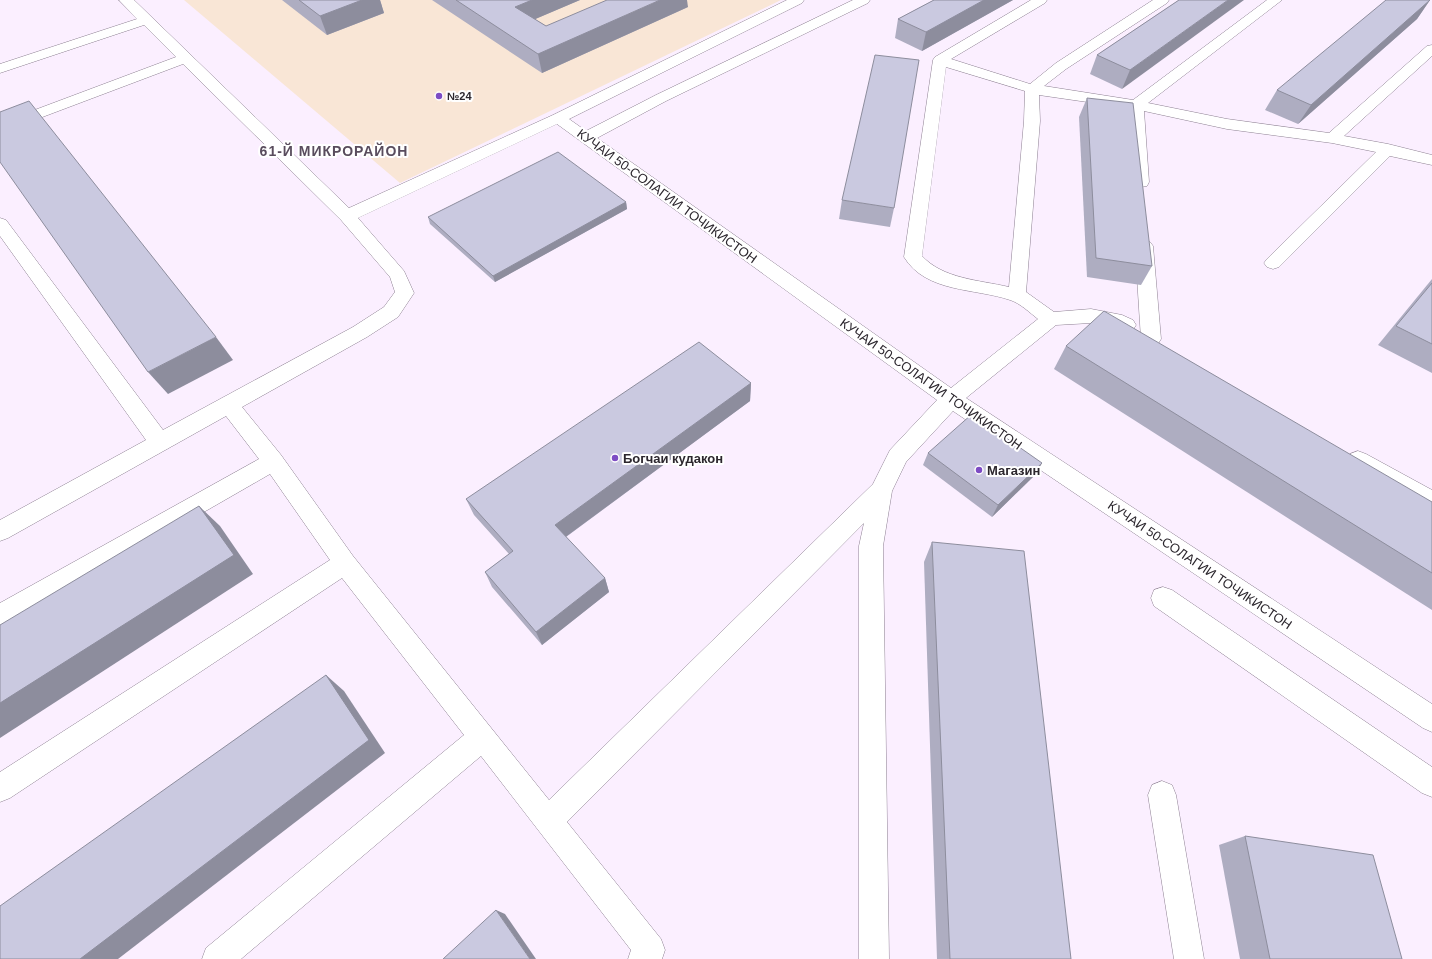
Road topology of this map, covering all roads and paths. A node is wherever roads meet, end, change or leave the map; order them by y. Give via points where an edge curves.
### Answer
1 (126, 0) edge
2 (797, 0) edge
3 (863, 0) edge
4 (1040, 0) edge
5 (1162, 0) edge
6 (1275, 0) edge
7 (147, 20) junction
8 (775, 22) junction
9 (797, 32) junction
10 (1432, 49) edge
11 (185, 58) junction
12 (940, 60) junction
13 (0, 69) edge
14 (1032, 89) junction
15 (1136, 105) junction
16 (558, 118) junction
17 (0, 128) edge
18 (586, 138) junction
19 (1332, 138) junction
20 (1388, 149) junction
21 (1432, 160) edge
22 (1142, 201) edge
23 (346, 216) junction
24 (0, 224) edge
25 (1144, 233) edge
26 (1273, 263) dead end
27 (1017, 295) junction
28 (1051, 319) junction
29 (951, 399) junction
30 (228, 404) junction
31 (160, 442) junction
32 (1342, 451) edge
33 (272, 461) junction
34 (882, 491) junction
35 (1432, 501) edge
36 (0, 531) edge
37 (345, 563) junction
38 (1163, 598) dead end
39 (0, 616) edge
40 (1432, 719) edge
41 (482, 738) junction
42 (1432, 784) edge
43 (0, 788) edge
44 (1162, 795) dead end
45 (548, 821) junction
46 (654, 956) edge
47 (217, 959) edge
48 (874, 959) edge
49 (1190, 959) edge

1 - 7 street
2 - 8 street
3 - 9 street
4 - 12 street
5 - 14 street via 1061,66
6 - 15 street
7 - 11 street
7 - 13 street
8 - 9 street
8 - 16 street
9 - 18 street
10 - 19 street
11 - 17 street
11 - 23 street
12 - 14 street
12 - 27 street via 913,257 924,269 935,275
14 - 15 street
14 - 27 street via 1032,121
15 - 19 street via 1227,124
15 - 22 street
16 - 18 street, КУЧАИ 50-СОЛАГИИ ТОЧИКИСТОН
16 - 23 street
18 - 29 street, КУЧАИ 50-СОЛАГИИ ТОЧИКИСТОН
19 - 20 street
20 - 21 street
20 - 26 street
23 - 30 street via 398,275 405,293 391,312 360,332
24 - 31 street
25 - 28 street via 1157,343 1114,320 1091,316
27 - 28 street
28 - 29 street
29 - 34 street via 898,456
29 - 40 street, КУЧАИ 50-СОЛАГИИ ТОЧИКИСТОН
30 - 31 street
30 - 33 street
31 - 36 street
32 - 35 street
33 - 37 street
33 - 39 street
34 - 45 street
34 - 48 street via 871,546
37 - 41 street
37 - 43 street
38 - 42 street
41 - 45 street
41 - 47 street
44 - 49 street
45 - 46 street

